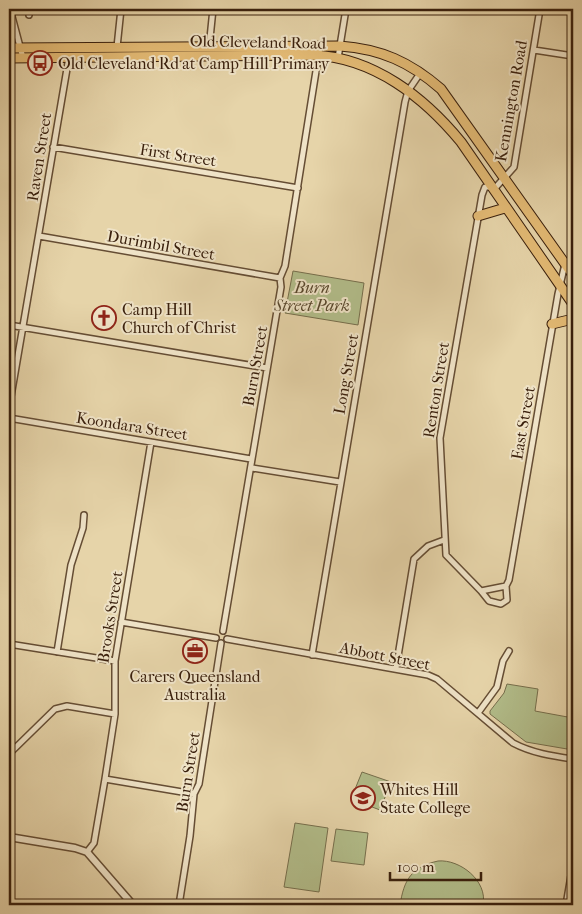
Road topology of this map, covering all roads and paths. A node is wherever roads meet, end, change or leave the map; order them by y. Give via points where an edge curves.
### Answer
1 (10, 9) edge
2 (121, 9) edge
3 (213, 9) edge
4 (346, 9) edge
5 (540, 9) edge
6 (320, 46) junction
7 (340, 46) junction
8 (117, 47) junction
9 (9, 48) edge
10 (20, 48) junction
11 (534, 50) junction
12 (209, 51) junction
13 (319, 56) junction
14 (573, 56) edge
15 (68, 57) junction
16 (9, 58) edge
17 (23, 58) junction
18 (338, 58) junction
19 (421, 72) junction
20 (408, 92) junction
21 (53, 148) junction
22 (505, 178) junction
23 (491, 187) junction
24 (298, 188) junction
25 (506, 208) junction
26 (478, 216) junction
27 (39, 236) junction
28 (573, 257) edge
29 (565, 264) junction
30 (573, 275) edge
31 (280, 278) junction
32 (560, 286) junction
33 (573, 304) edge
34 (573, 319) edge
35 (552, 324) junction
36 (9, 325) edge
37 (23, 328) junction
38 (267, 368) junction
39 (9, 408) edge
40 (9, 418) edge
41 (151, 442) junction
42 (251, 459) junction
43 (252, 468) junction
44 (340, 482) junction
45 (84, 515) dead end
46 (444, 540) junction
47 (506, 586) junction
48 (481, 591) junction
49 (121, 622) junction
50 (223, 631) junction
51 (216, 638) junction
52 (227, 639) junction
53 (221, 643) junction
54 (9, 644) edge
55 (509, 651) dead end
56 (57, 652) junction
57 (312, 654) junction
58 (115, 661) junction
59 (396, 668) junction
60 (478, 713) junction
61 (115, 714) junction
62 (9, 754) edge
63 (573, 759) edge
64 (105, 779) junction
65 (194, 794) junction
66 (9, 837) edge
67 (86, 852) junction
68 (573, 864) edge
69 (133, 905) edge
70 (179, 905) edge
71 (566, 905) edge

1 - 10 street
2 - 8 street
3 - 12 street
4 - 7 street
5 - 11 street, Kennington Road
6 - 7 highway, Old Cleveland Road
6 - 12 highway, Old Cleveland Road
6 - 13 street, Burn Street
7 - 18 street
7 - 19 highway, Old Cleveland Road via 384,53
8 - 10 highway, Old Cleveland Road
8 - 12 highway, Old Cleveland Road
9 - 10 highway, Old Cleveland Road
10 - 17 street
11 - 14 street
11 - 22 street, Kennington Road via 515,164
12 - 13 highway, Old Cleveland Road
12 - 15 highway, Old Cleveland Road
13 - 18 highway, Old Cleveland Road
13 - 24 street, Burn Street
15 - 17 highway, Old Cleveland Road
15 - 21 street, Raven Street
16 - 17 highway, Old Cleveland Road
18 - 20 highway, Old Cleveland Road via 380,73
19 - 20 street, Long Street
19 - 22 highway, Old Cleveland Road via 441,89
20 - 23 highway, Old Cleveland Road via 432,108
20 - 44 street, Long Street
21 - 24 street, First Street
21 - 27 street, Raven Street
22 - 23 street, Kennington Road via 496,187
22 - 29 highway, Old Cleveland Road
23 - 25 highway, Old Cleveland Road
23 - 26 street, Renton Street via 485,187 482,192
24 - 31 street, Burn Street via 285,266
25 - 26 highway
25 - 32 highway, Old Cleveland Road
26 - 46 street, Renton Street via 440,438
27 - 31 street, Durimbil Street
27 - 37 street, Raven Street
28 - 29 street
29 - 30 highway, Old Cleveland Road
29 - 32 street, East Street
31 - 38 street, Burn Street
32 - 33 highway, Old Cleveland Road
32 - 35 street, East Street
34 - 35 highway
35 - 47 street, East Street
36 - 37 street
37 - 38 street
37 - 39 street, Raven Street
38 - 42 street, Burn Street
40 - 41 street, Koondara Street
41 - 42 street, Koondara Street
41 - 49 street, Brooks Street
42 - 43 street, Burn Street
43 - 44 street
43 - 50 street, Burn Street
44 - 57 street, Long Street
45 - 56 street via 71,565
46 - 48 street, Renton Street via 444,550 450,560
46 - 59 street via 428,546 414,559
47 - 48 street
47 - 48 street, Renton Street via 507,600 501,604 489,601
49 - 51 street
49 - 58 street, Brooks Street
50 - 51 street
50 - 52 street
51 - 53 street
52 - 53 street
52 - 57 street, Abbott Street
53 - 65 street, Burn Street via 199,784
54 - 56 street
55 - 60 street via 503,661 497,688
56 - 58 street
57 - 59 street, Abbott Street
58 - 61 street, Brooks Street
59 - 60 street, Abbott Street via 437,679
60 - 63 street, Abbott Street via 524,749
61 - 62 street via 67,706 55,709
61 - 64 street, Brooks Street
64 - 65 street
64 - 67 street, Brooks Street via 94,843
65 - 70 street, Burn Street
66 - 67 street
67 - 69 street
68 - 71 street

